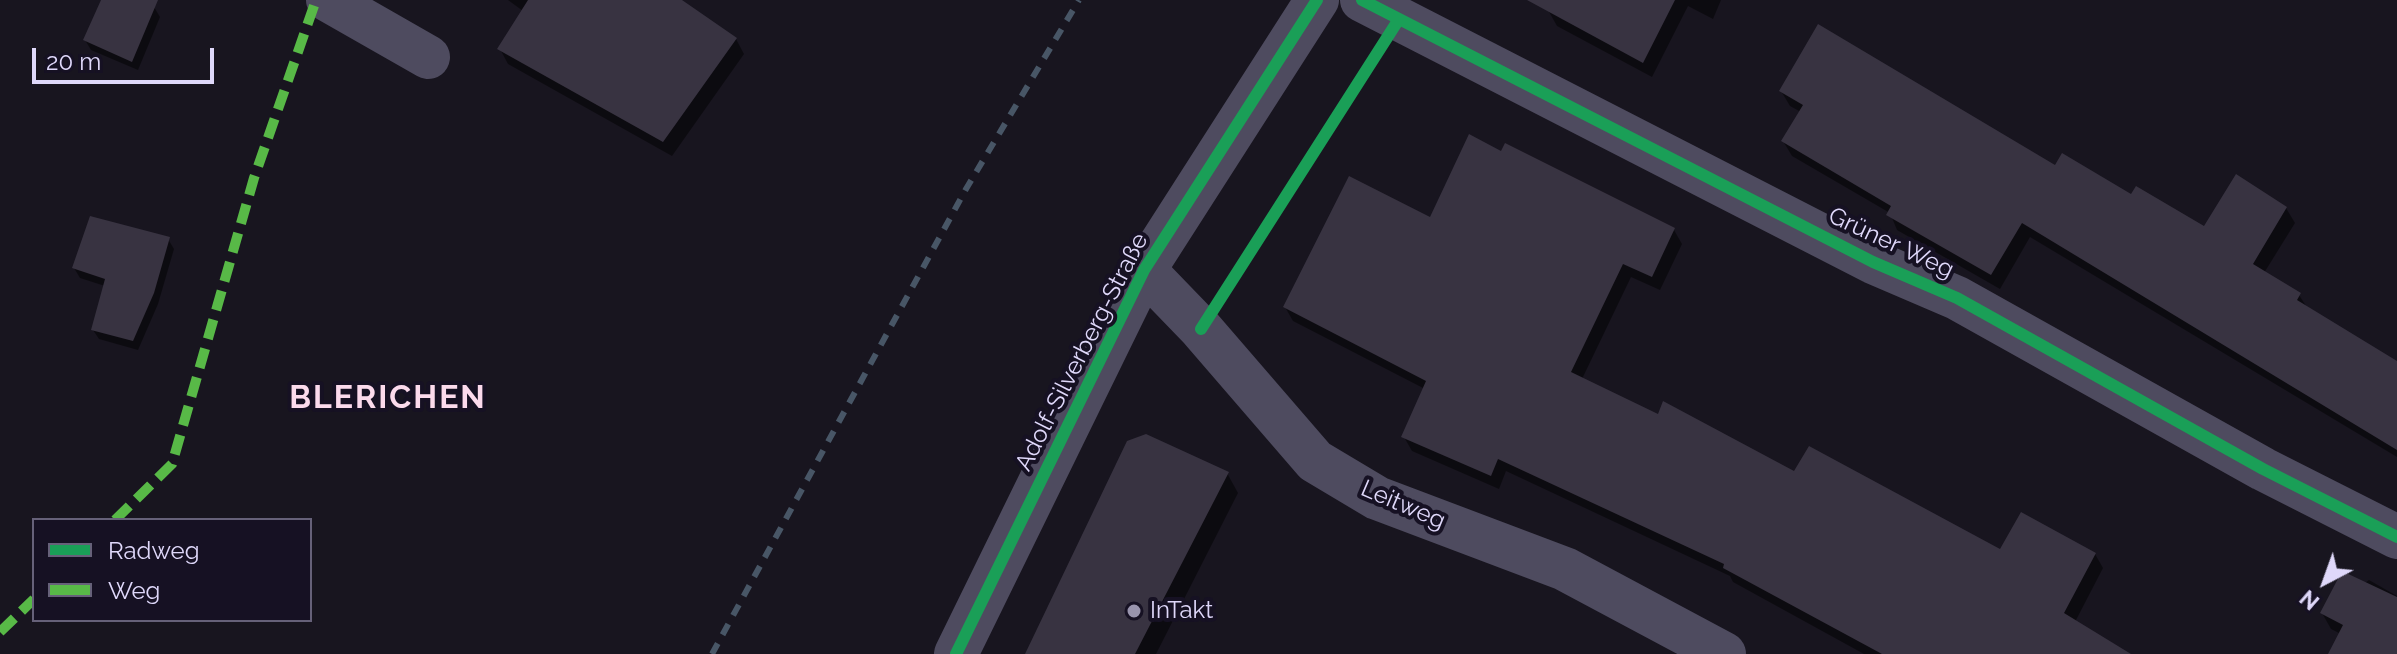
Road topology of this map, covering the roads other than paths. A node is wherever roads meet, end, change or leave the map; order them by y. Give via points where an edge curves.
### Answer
1 (328, 0) edge
2 (1317, 0) edge
3 (1362, 0) edge
4 (428, 57) dead end
5 (1144, 270) junction
6 (2397, 537) edge
7 (956, 654) edge
8 (1724, 654) edge

1 - 4 street
2 - 5 street, Adolf-Silverberg-Straße
3 - 6 street, Grüner Weg via 1873,262 1957,298 2263,469
5 - 7 street, Adolf-Silverberg-Straße
5 - 8 street, Leitweg via 1315,461 1377,498 1565,569

